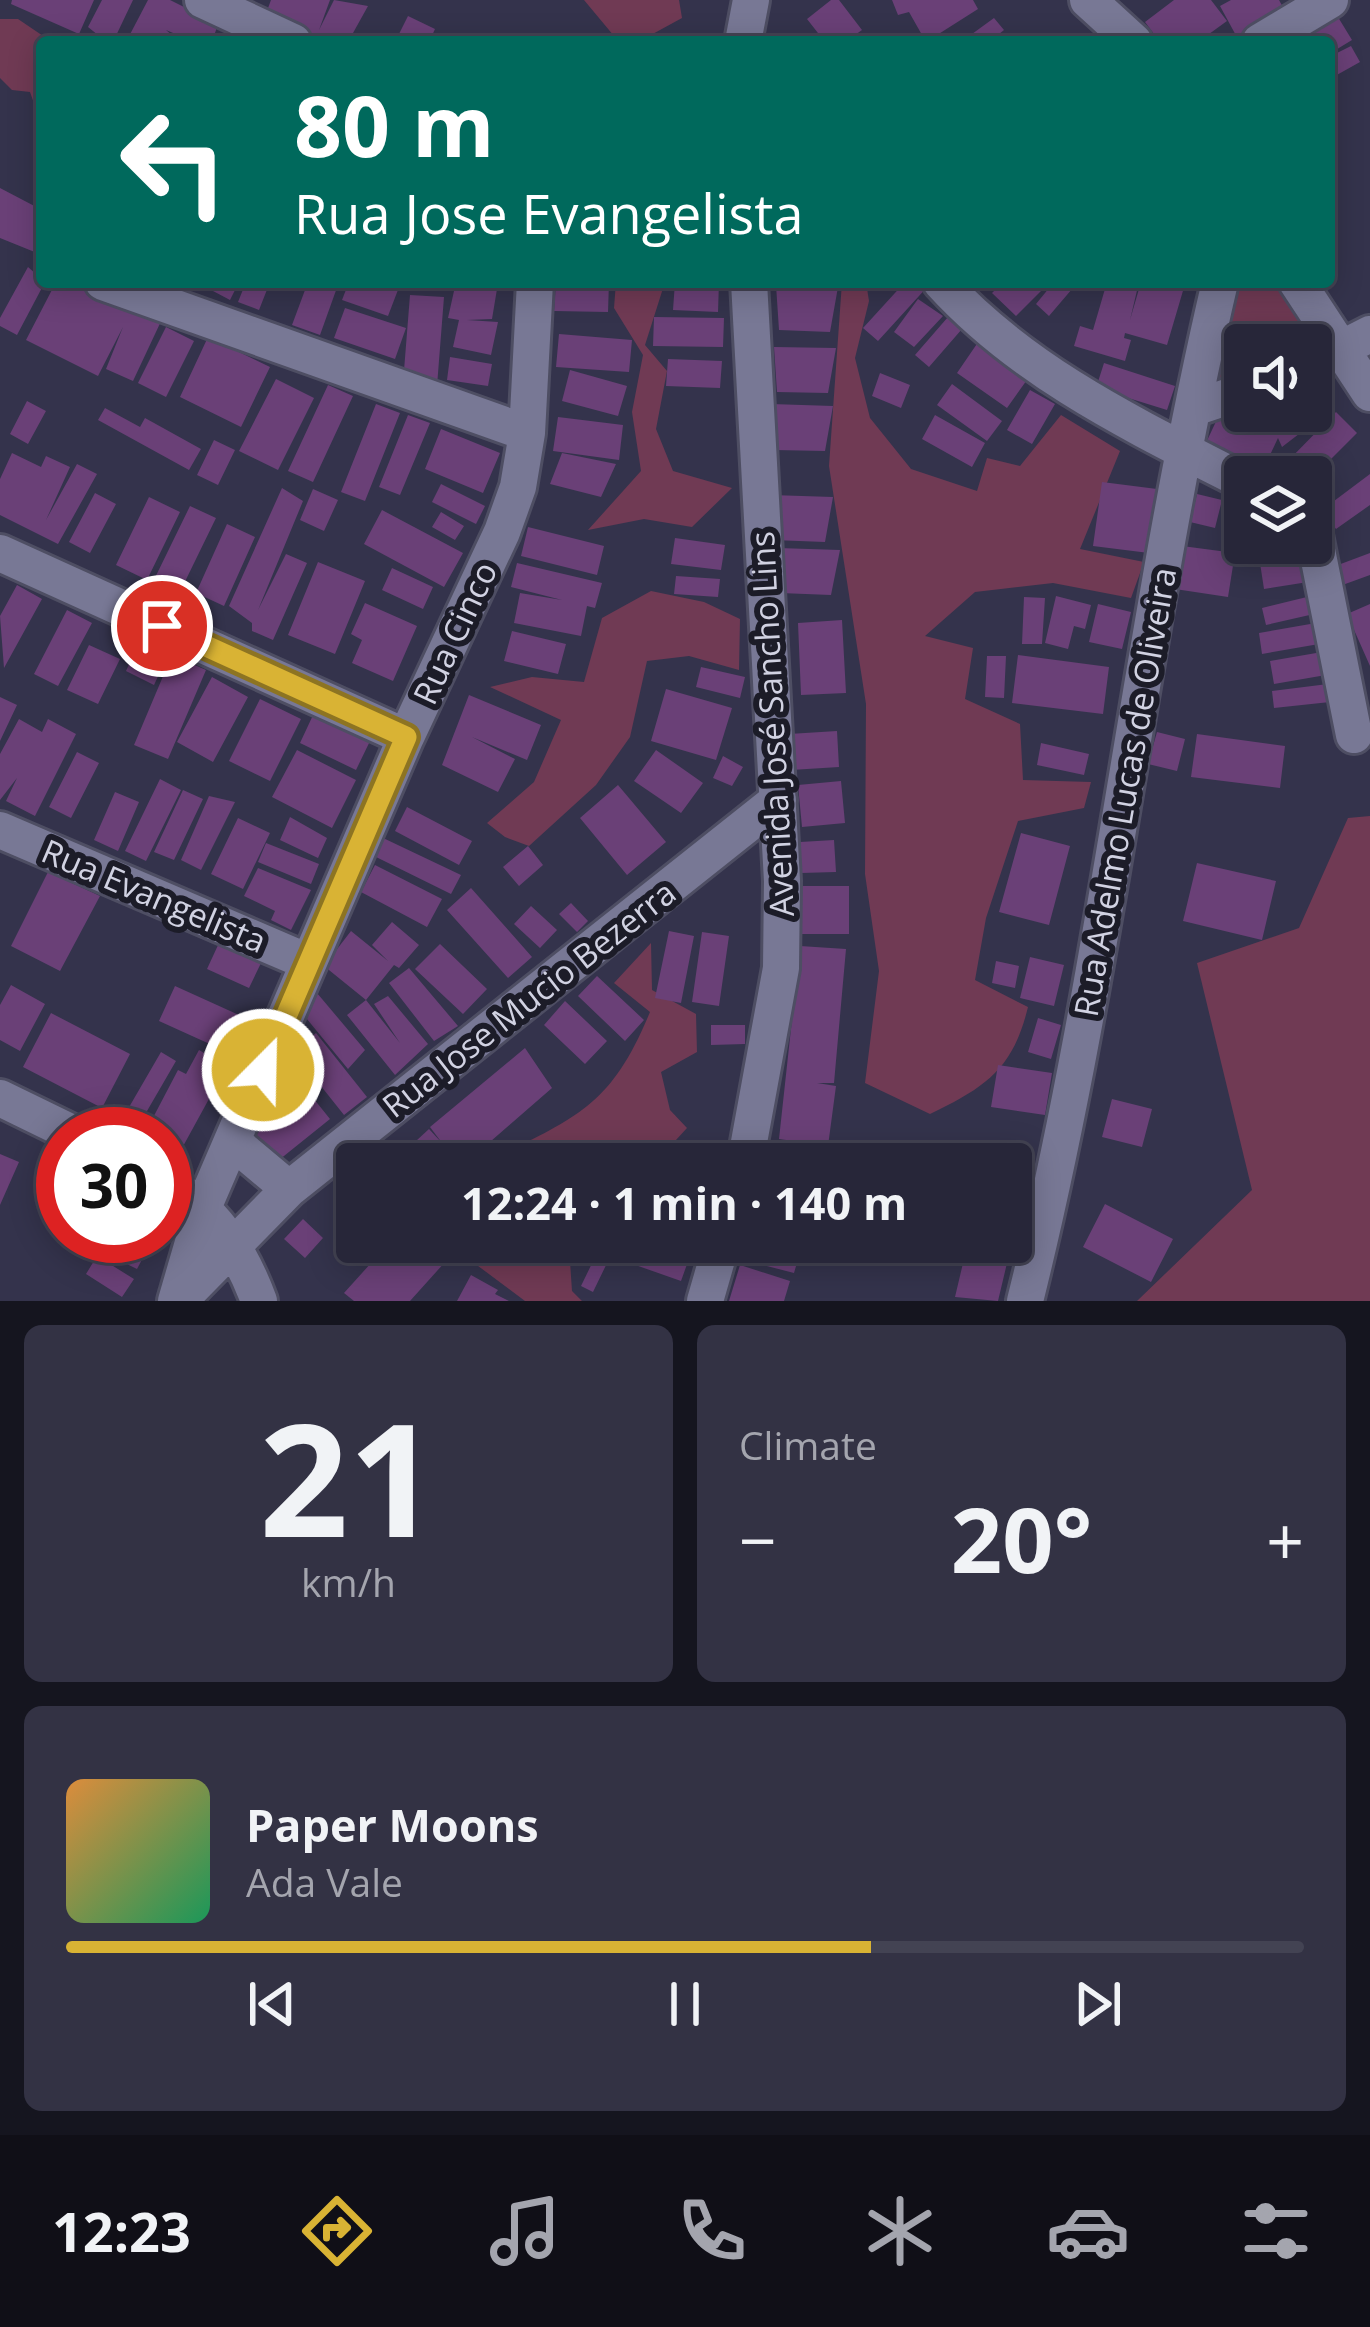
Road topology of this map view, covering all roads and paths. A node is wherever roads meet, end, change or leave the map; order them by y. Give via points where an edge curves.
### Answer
1 (203, 0) edge
2 (1088, 0) edge
3 (1330, 0) edge
4 (280, 36) edge
5 (1127, 36) edge
6 (1271, 36) edge
7 (120, 288) edge
8 (535, 288) edge
9 (749, 288) edge
10 (947, 288) edge
11 (1219, 288) edge
12 (1302, 288) edge
13 (1341, 349) edge
14 (1370, 392) edge
15 (1224, 398) edge
16 (1194, 408) junction
17 (527, 433) junction
18 (1185, 451) junction
19 (1224, 471) edge
20 (0, 553) edge
21 (1320, 564) edge
22 (1354, 735) dead end
23 (406, 737) junction
24 (778, 800) junction
25 (0, 830) edge
26 (308, 962) junction
27 (0, 1097) edge
28 (36, 1115) edge
29 (233, 1142) junction
30 (750, 1143) edge
31 (289, 1189) junction
32 (192, 1200) edge
33 (203, 1208) junction
34 (237, 1248) junction
35 (716, 1263) edge
36 (263, 1300) edge
37 (177, 1301) edge
38 (705, 1301) edge
39 (1024, 1301) edge

1 - 4 street
2 - 5 street
3 - 6 street
7 - 17 street
8 - 17 street, Rua Cinco
9 - 24 street, Avenida José Sancho Lins
10 - 18 street via 976,320 1073,390
11 - 16 street, Rua Adelmo Lucas de Oliveira
12 - 13 street
13 - 14 street
15 - 16 street
16 - 18 street, Rua Adelmo Lucas de Oliveira
17 - 23 street, Rua Cinco via 502,532
18 - 19 street
18 - 39 street, Rua Adelmo Lucas de Oliveira via 1090,1004
20 - 23 street
21 - 22 street
23 - 26 street, Rua Cinco
24 - 30 street, Avenida José Sancho Lins via 781,968
24 - 31 street, Rua Jose Mucio Bezerra
25 - 26 street, Rua Evangelista
26 - 29 street, Rua Cinco
27 - 28 street
29 - 31 street
29 - 33 street, Rua Cinco
31 - 34 street, Rua Jose Mucio Bezerra
32 - 33 street
33 - 34 street
33 - 37 street, Rua Cinco
34 - 36 street
34 - 37 street, Rua Jose Mucio Bezerra
35 - 38 street

